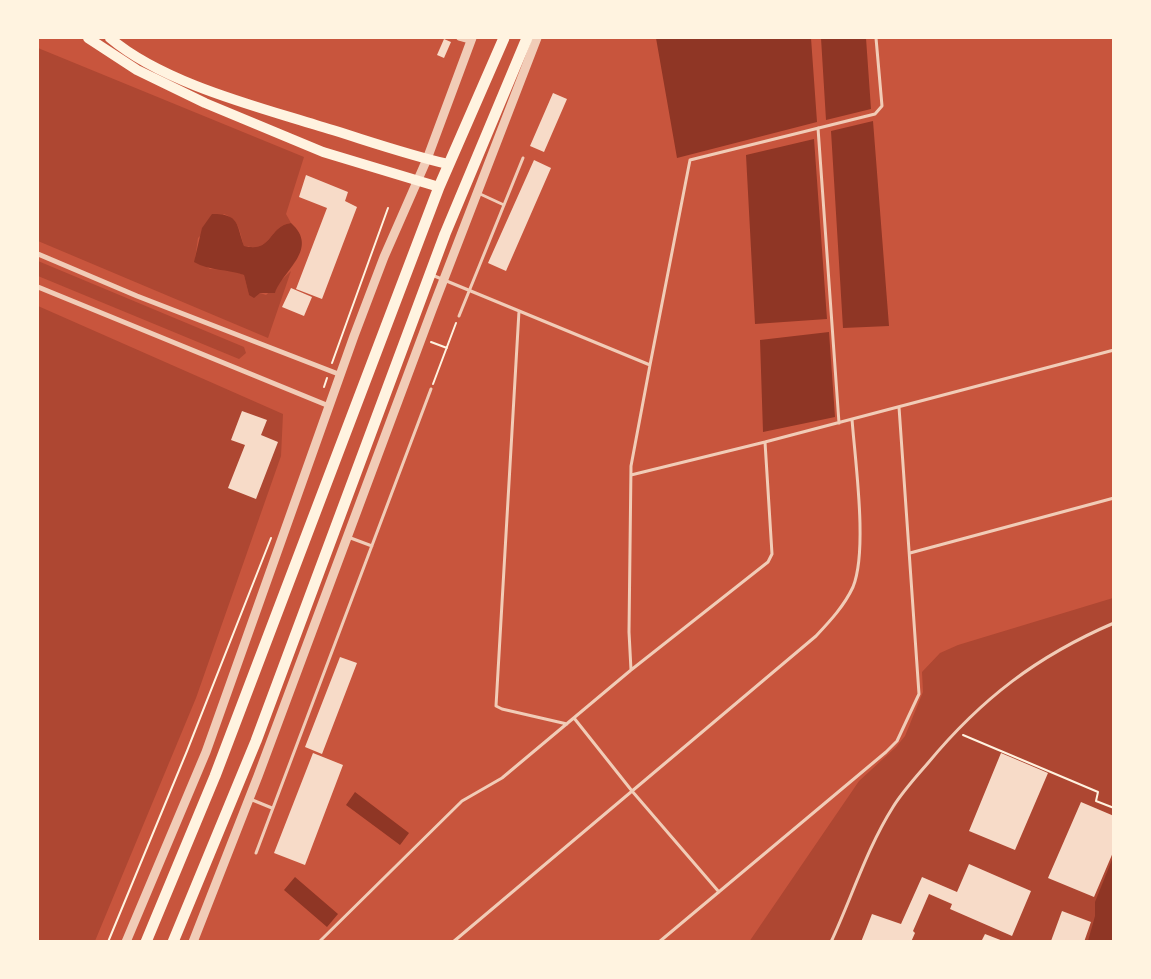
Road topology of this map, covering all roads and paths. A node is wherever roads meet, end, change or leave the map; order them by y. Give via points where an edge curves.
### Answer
1 (88, 38) edge
2 (110, 38) edge
3 (459, 38) edge
4 (504, 38) edge
5 (527, 38) edge
6 (537, 38) edge
7 (876, 38) edge
8 (471, 40) edge
9 (818, 128) junction
10 (523, 158) dead end
11 (427, 159) junction
12 (448, 164) junction
13 (418, 180) junction
14 (439, 187) junction
15 (477, 193) junction
16 (504, 205) junction
17 (388, 208) dead end
18 (38, 254) edge
19 (431, 275) junction
20 (444, 280) junction
21 (38, 287) edge
22 (469, 291) junction
23 (519, 311) junction
24 (459, 316) joint
25 (1114, 350) edge
26 (650, 365) junction
27 (329, 371) junction
28 (341, 375) junction
29 (431, 389) joint
30 (320, 402) junction
31 (329, 406) junction
32 (899, 406) junction
33 (852, 419) junction
34 (839, 422) junction
35 (766, 442) junction
36 (631, 475) junction
37 (1114, 498) edge
38 (273, 533) dead end
39 (348, 536) junction
40 (372, 546) junction
41 (910, 553) junction
42 (1114, 623) edge
43 (631, 670) junction
44 (574, 718) junction
45 (567, 724) junction
46 (954, 731) junction
47 (632, 791) junction
48 (249, 798) junction
49 (272, 808) junction
50 (1114, 808) edge
51 (256, 853) dead end
52 (719, 892) junction
53 (108, 942) edge
54 (126, 942) edge
55 (146, 942) edge
56 (174, 942) edge
57 (193, 942) edge
58 (319, 942) edge
59 (453, 942) edge
60 (659, 942) edge
61 (832, 942) edge

1 - 13 main road via 137,70 205,103 323,152
2 - 11 main road via 170,74 234,99
3 - 8 street
4 - 12 highway
5 - 19 highway via 469,172
6 - 15 street
7 - 9 lane via 882,106 875,114
8 - 11 street
9 - 26 lane via 690,160
9 - 34 lane
10 - 16 lane
11 - 12 main road
11 - 13 street
12 - 14 highway
13 - 14 main road
13 - 28 street via 384,257
14 - 55 highway via 215,776
15 - 16 lane
15 - 20 street
16 - 22 lane
17 - 27 path
18 - 27 street
19 - 20 lane
19 - 56 highway via 256,741
20 - 22 lane
20 - 39 street
21 - 30 street
22 - 23 lane
22 - 24 lane
23 - 26 lane
23 - 45 lane via 496,706
24 - 29 path
25 - 32 lane
26 - 36 lane
27 - 28 street
27 - 30 path
28 - 31 street
29 - 40 lane
30 - 31 street
31 - 54 street via 206,752
32 - 33 lane
32 - 41 lane
33 - 34 lane
33 - 47 lane via 859,560 853,586 840,611 816,636
34 - 35 lane
35 - 36 lane
35 - 43 lane via 772,554 768,562
36 - 43 lane
37 - 41 lane
38 - 53 path
39 - 40 lane
39 - 48 street
40 - 49 lane
41 - 52 lane via 919,694 897,741
42 - 46 lane via 1045,657 994,694
43 - 44 lane
44 - 45 lane
44 - 47 lane
45 - 58 lane via 502,778 462,800
46 - 50 path via 1098,792 1096,801
46 - 61 lane via 893,806
47 - 52 lane
47 - 59 lane
48 - 49 lane
48 - 57 street
49 - 51 lane
52 - 60 lane

